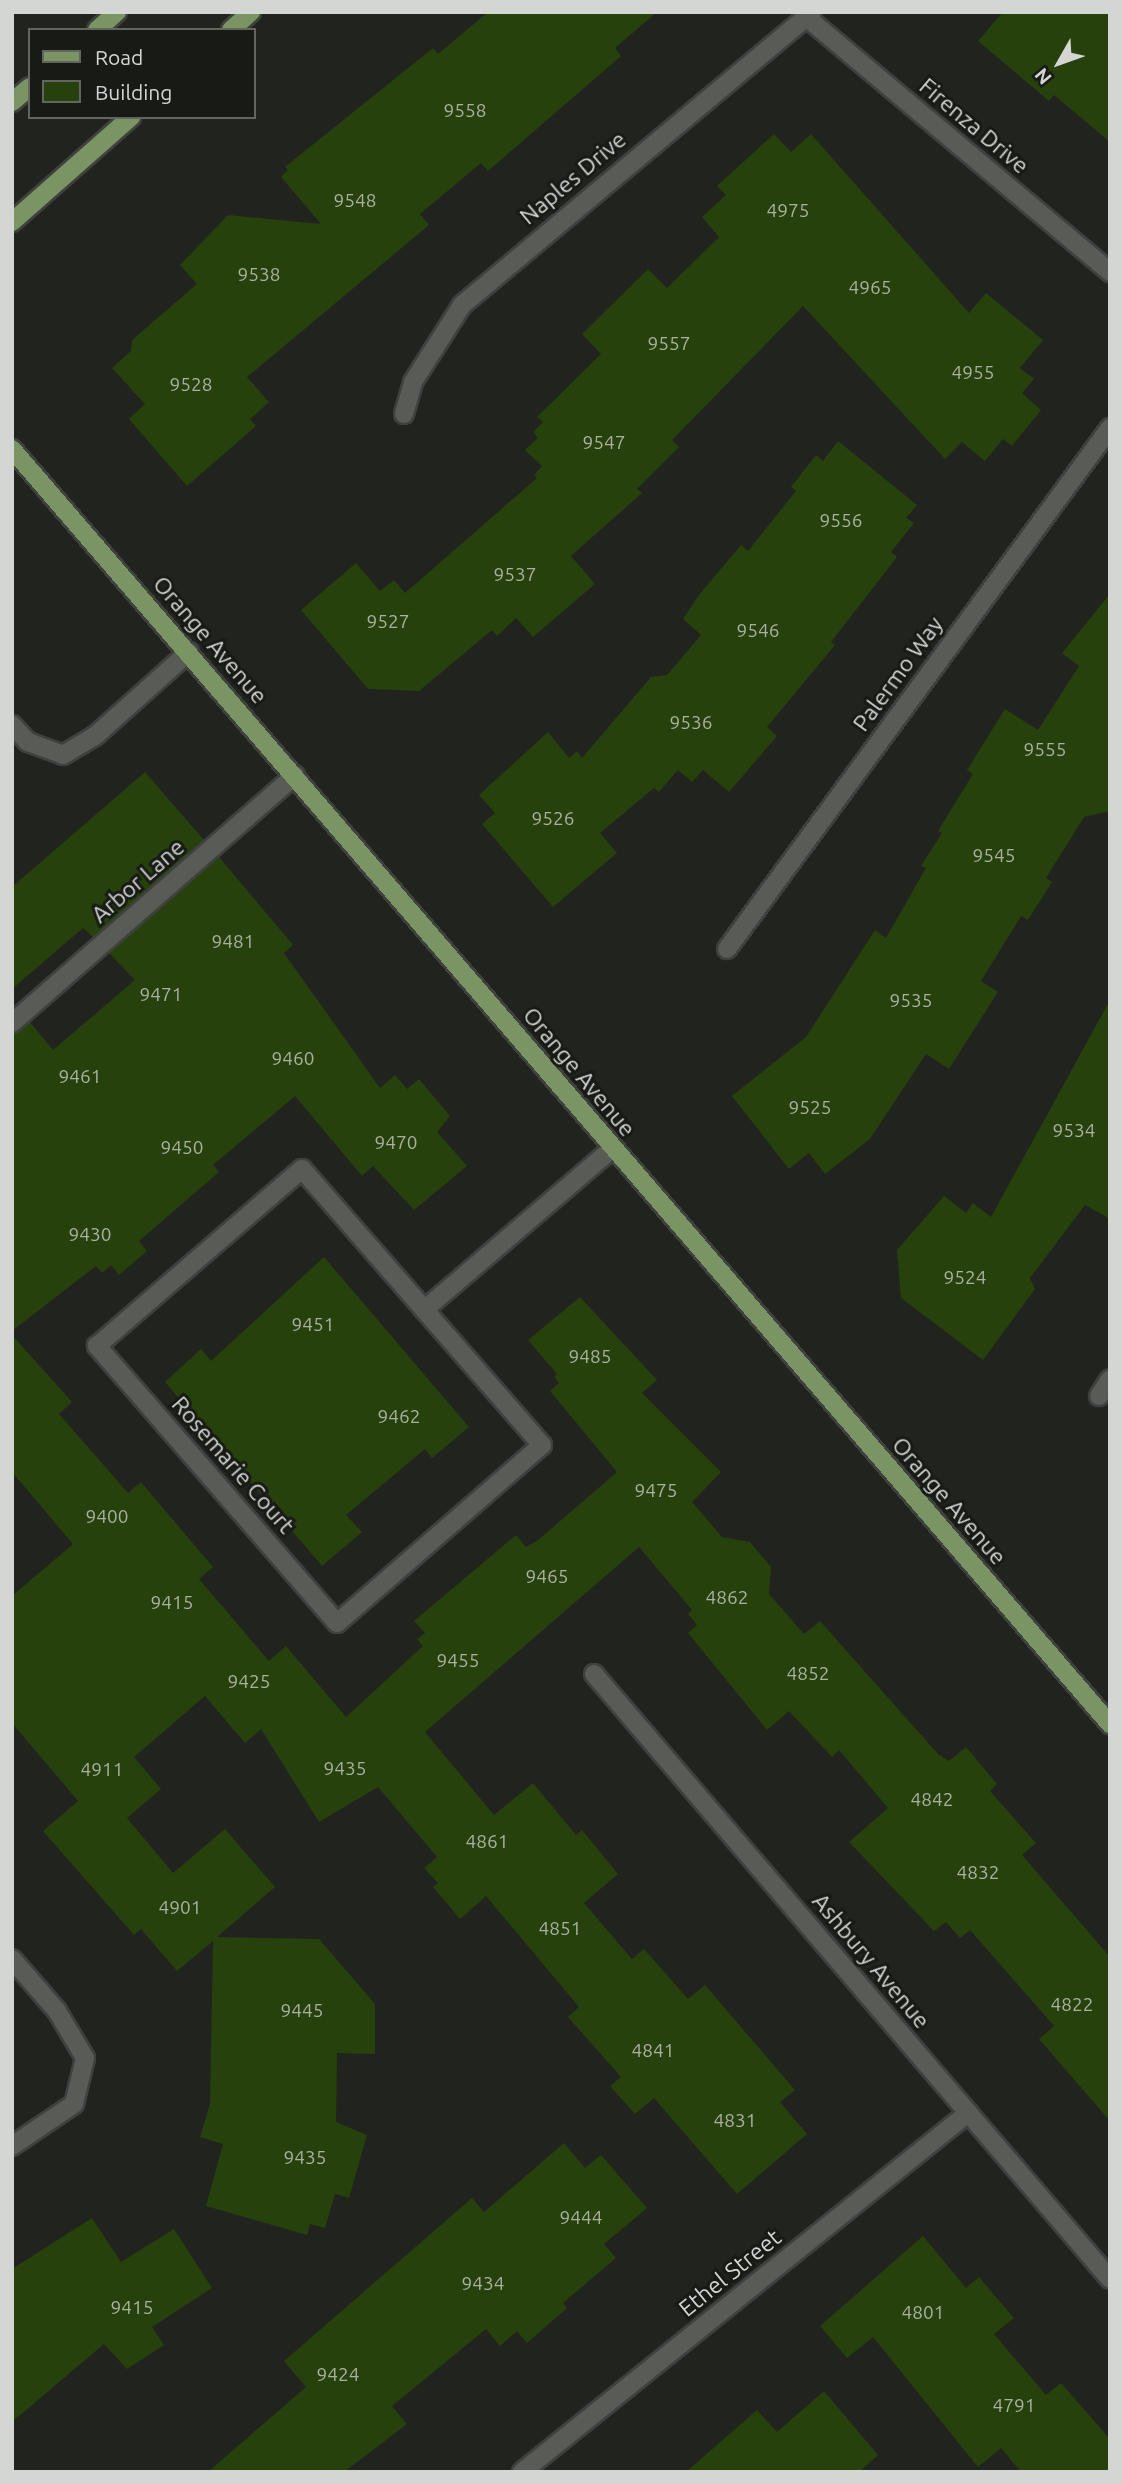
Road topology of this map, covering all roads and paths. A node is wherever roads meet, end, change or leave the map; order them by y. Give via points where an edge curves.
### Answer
1 (117, 12) edge
2 (251, 12) edge
3 (809, 15) edge
4 (99, 28) edge
5 (233, 28) edge
6 (28, 89) edge
7 (12, 102) edge
8 (129, 119) edge
9 (12, 222) edge
10 (1110, 271) edge
11 (404, 414) dead end
12 (1110, 428) edge
13 (12, 449) edge
14 (189, 652) junction
15 (12, 725) edge
16 (295, 775) junction
17 (727, 949) dead end
18 (12, 1023) edge
19 (612, 1149) junction
20 (424, 1310) junction
21 (1110, 1379) edge
22 (1099, 1396) dead end
23 (594, 1674) dead end
24 (1110, 1724) edge
25 (12, 1959) edge
26 (968, 2113) junction
27 (12, 2146) edge
28 (1110, 2279) edge
29 (522, 2472) edge

1 - 4 main road
2 - 5 main road
3 - 10 street, Firenza Drive
3 - 11 street, Naples Drive via 462,305 413,382
6 - 7 main road
8 - 9 main road
12 - 17 street, Palermo Way
13 - 14 main road, Orange Avenue
14 - 15 street via 95,736 63,755 28,742
14 - 16 main road, Orange Avenue
16 - 18 street, Arbor Lane
16 - 19 main road, Orange Avenue
19 - 20 street
19 - 24 main road, Orange Avenue
20 - 20 street, Rosemarie Court via 302,1169 97,1346 337,1623 542,1445
21 - 22 street
23 - 26 street, Ashbury Avenue
25 - 27 street via 57,2011 85,2058 74,2104
26 - 28 street, Ashbury Avenue
26 - 29 street, Ethel Street

